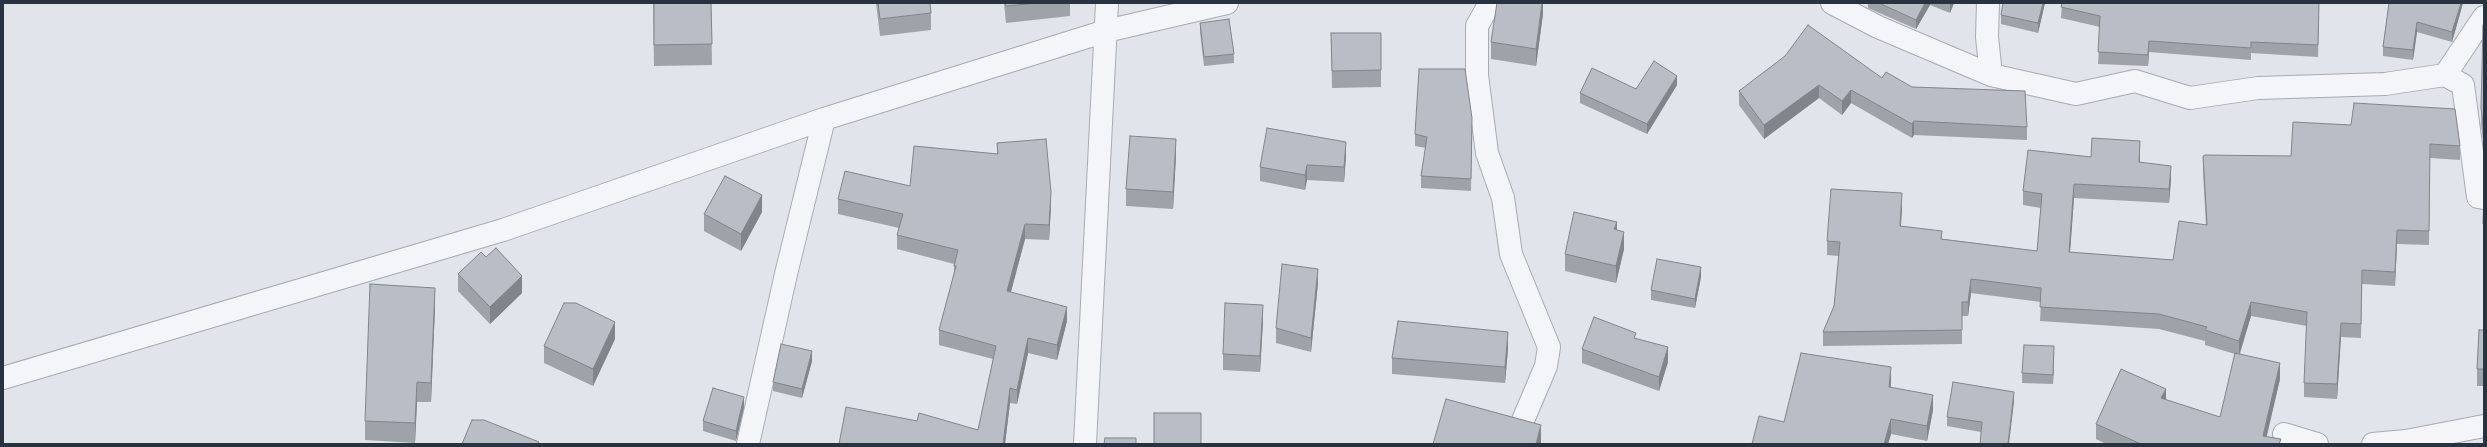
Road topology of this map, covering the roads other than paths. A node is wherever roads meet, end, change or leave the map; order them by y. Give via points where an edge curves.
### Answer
1 (1107, 3) edge
2 (1227, 3) edge
3 (1490, 3) edge
4 (1832, 3) edge
5 (1988, 3) edge
6 (2484, 17) edge
7 (1106, 31) junction
8 (1991, 75) junction
9 (2445, 75) junction
10 (824, 118) junction
11 (2484, 198) edge
12 (3, 378) edge
13 (1520, 425) edge
14 (2484, 426) edge
15 (2284, 434) dead end
16 (748, 444) edge
17 (1085, 444) edge
18 (2317, 444) edge
19 (2373, 444) edge

1 - 7 street
2 - 7 street
3 - 13 street via 1476,26 1477,75 1487,153 1503,198 1511,254 1549,346 1546,366
4 - 8 street via 1878,27
5 - 8 street via 1987,37
6 - 9 street
7 - 10 street
7 - 17 street
8 - 9 street via 2076,94 2135,81 2190,98 2258,88 2386,84
9 - 11 street via 2463,85 2478,197
10 - 12 street via 503,230
10 - 16 street
14 - 19 street via 2406,441
15 - 18 street

